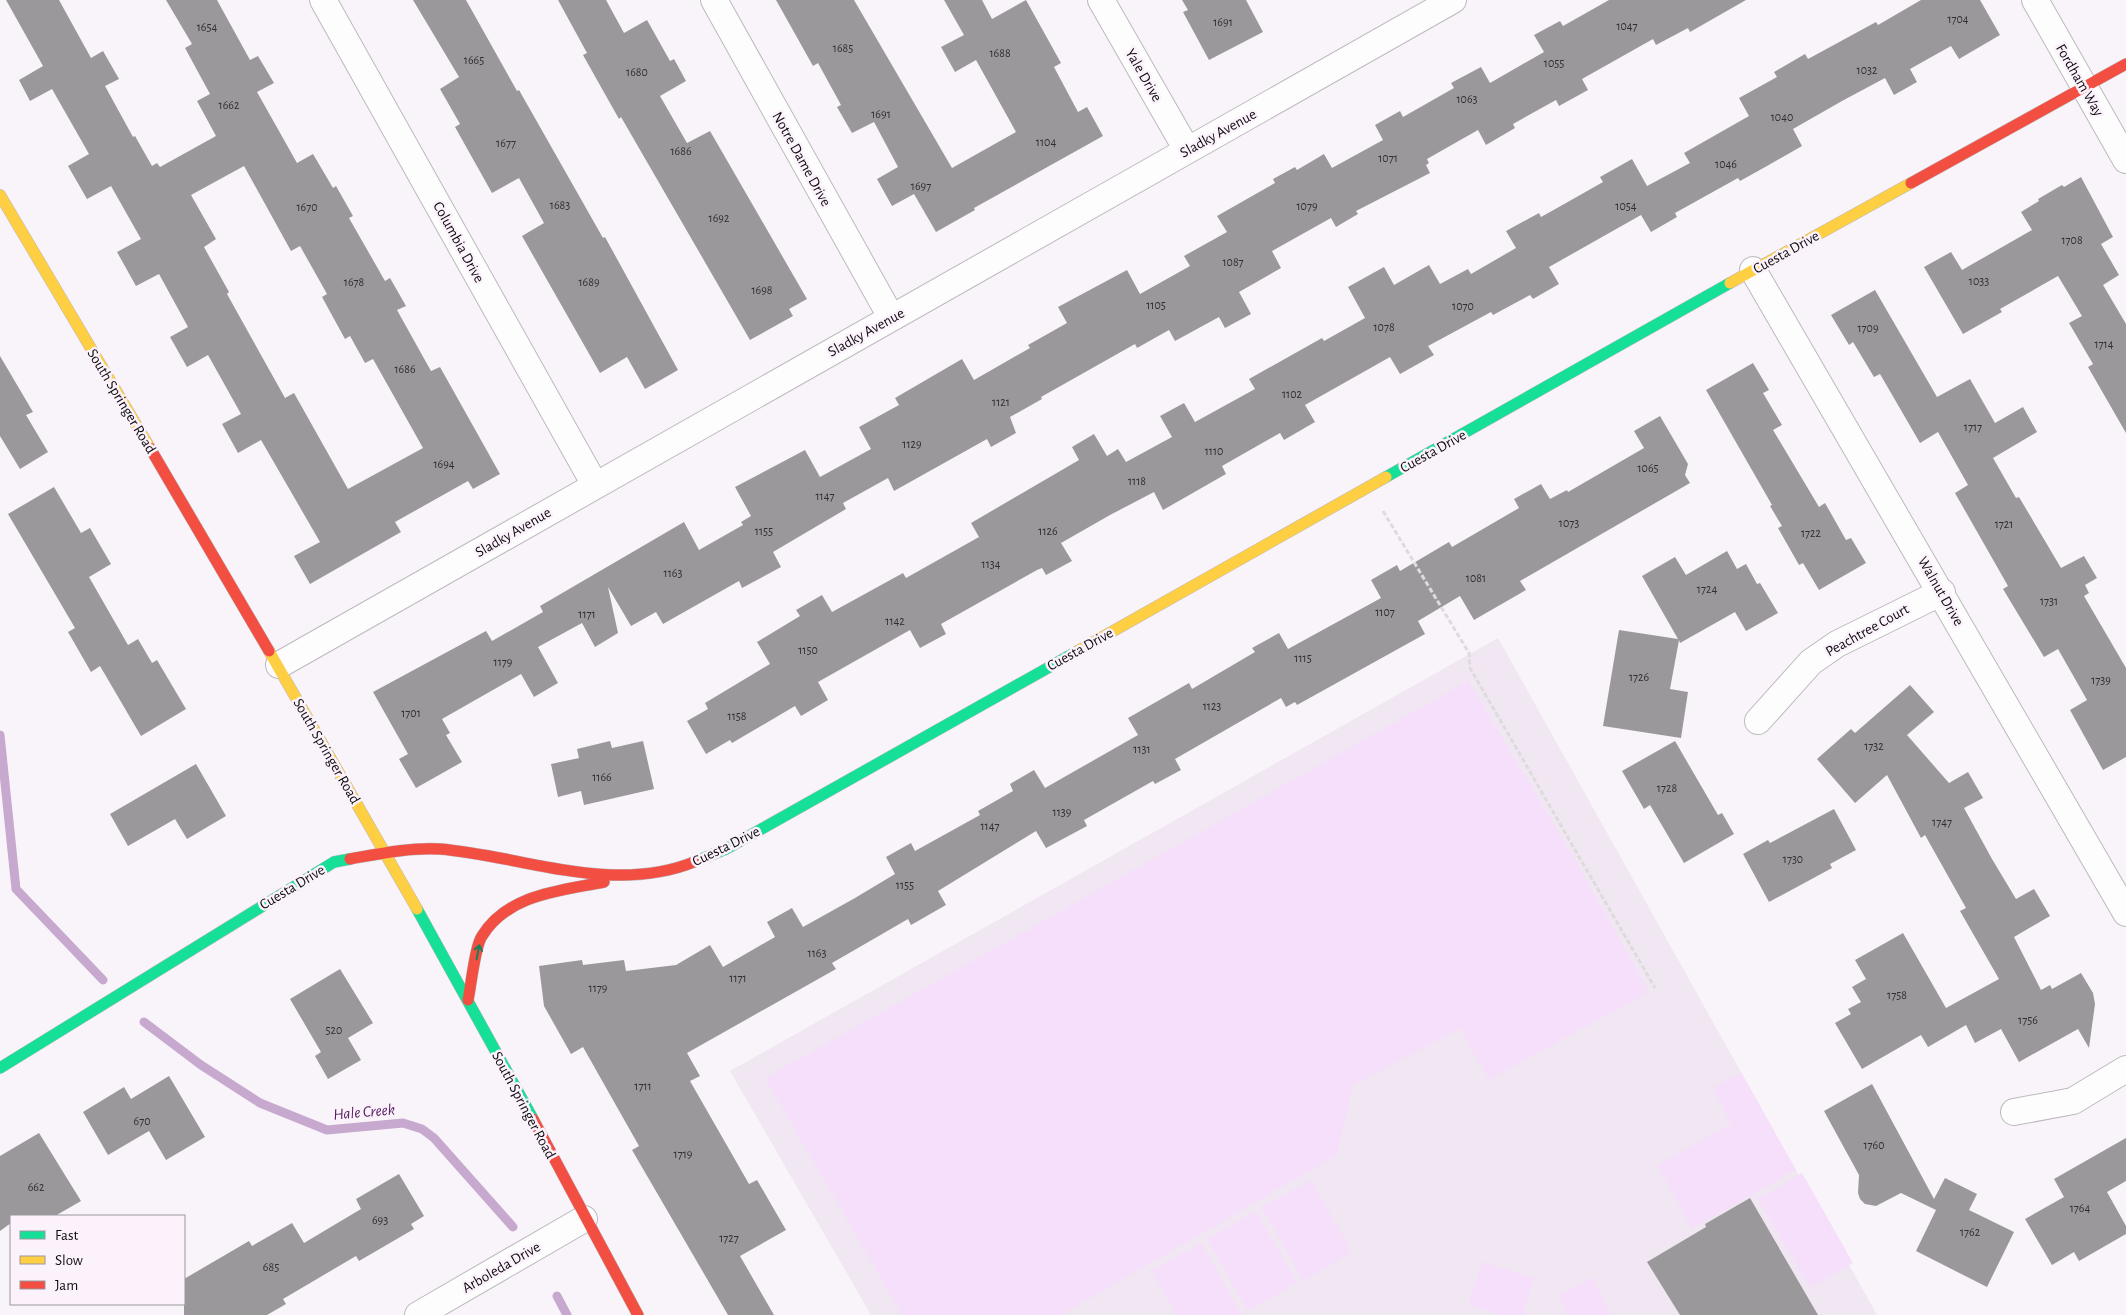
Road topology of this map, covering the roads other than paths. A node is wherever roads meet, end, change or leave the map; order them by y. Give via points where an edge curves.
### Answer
1 (323, 0) edge
2 (714, 0) edge
3 (1101, 0) edge
4 (1453, 0) edge
5 (2035, 0) edge
6 (2126, 64) edge
7 (2084, 86) junction
8 (1187, 150) junction
9 (2126, 160) edge
10 (0, 195) edge
11 (1753, 270) junction
12 (891, 317) junction
13 (595, 485) junction
14 (1942, 592) junction
15 (279, 665) junction
16 (1758, 721) dead end
17 (385, 853) junction
18 (629, 877) junction
19 (2126, 913) edge
20 (468, 1000) junction
21 (0, 1068) edge
22 (2126, 1069) edge
23 (2014, 1112) dead end
24 (584, 1219) junction
25 (418, 1315) edge
26 (638, 1315) edge

1 - 13 street, Columbia Drive
2 - 12 street, Notre Dame Drive
3 - 8 street, Yale Drive
4 - 8 street, Sladky Avenue
5 - 7 street, Fordham Way
6 - 7 street, Cuesta Drive
7 - 9 street, Fordham Way
7 - 11 street, Cuesta Drive
8 - 12 street, Sladky Avenue
10 - 15 street, South Springer Road
11 - 14 street, Walnut Drive
11 - 18 street, Cuesta Drive via 726,849 677,870
12 - 13 street, Sladky Avenue
13 - 15 street, Sladky Avenue
14 - 16 street, Peachtree Court via 1838,644 1811,662
14 - 19 street, Walnut Drive
15 - 17 street, South Springer Road
17 - 18 street, Cuesta Drive via 437,849
17 - 20 street, South Springer Road
17 - 21 street, Cuesta Drive via 334,862 325,867
20 -> 18 street via 481,938 507,909 530,897
20 - 24 street, South Springer Road
22 - 23 street via 2073,1101
24 - 25 street, Arboleda Drive
24 - 26 street, South Springer Road

